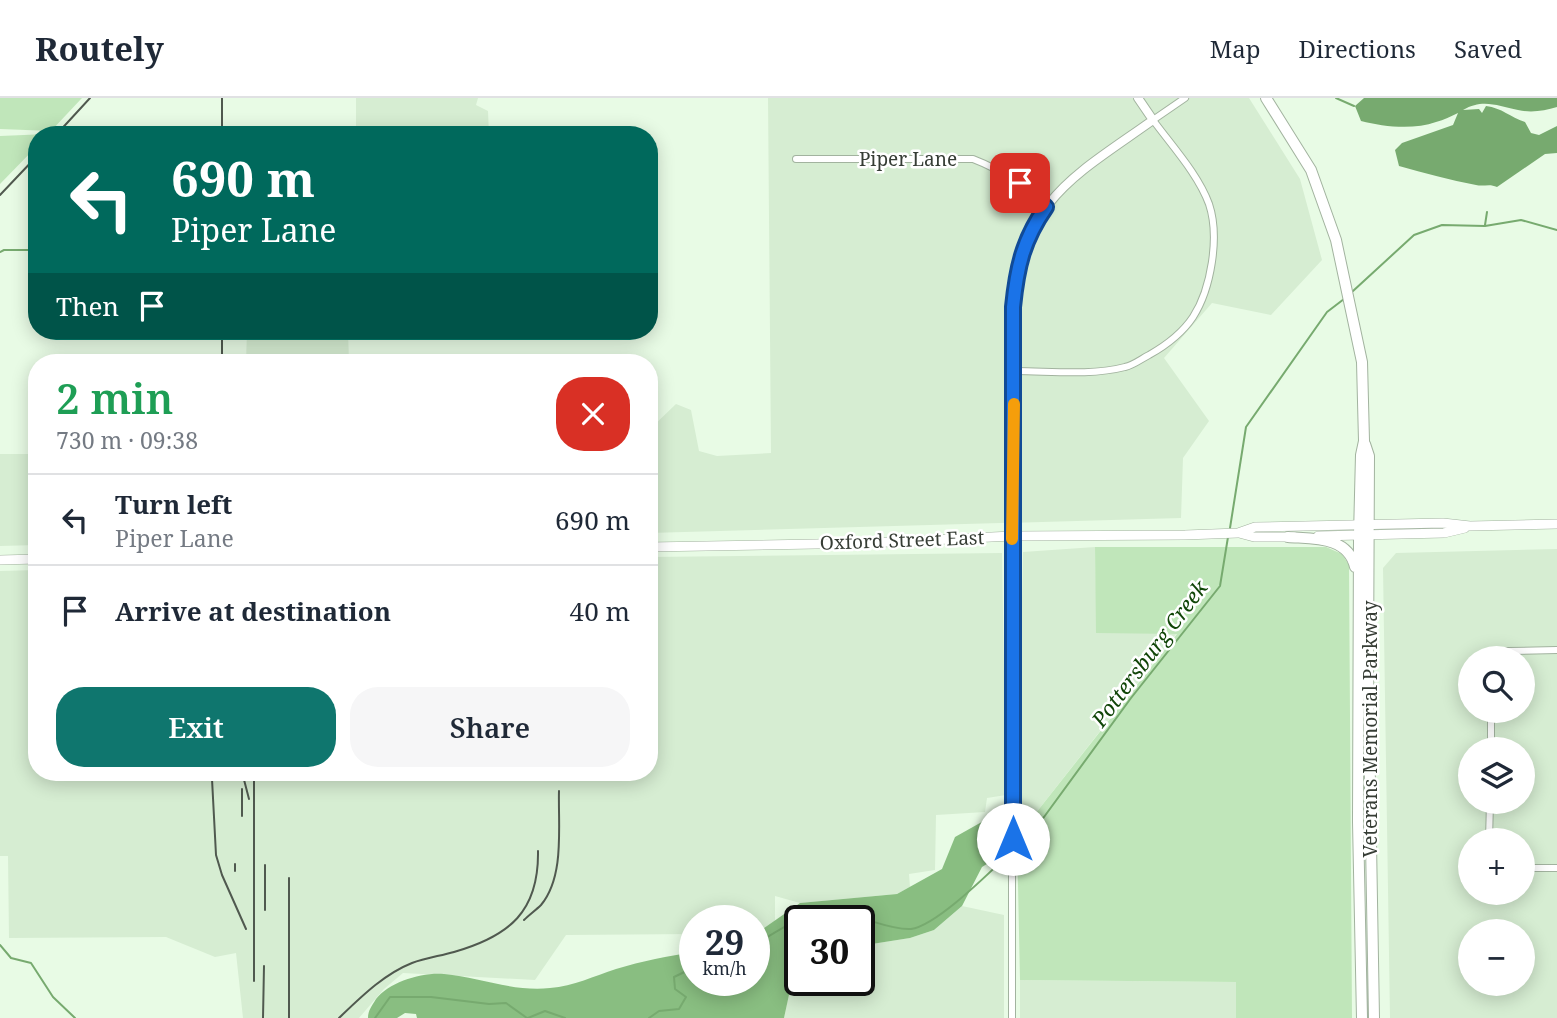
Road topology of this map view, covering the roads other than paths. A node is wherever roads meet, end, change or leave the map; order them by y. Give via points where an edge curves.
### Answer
1 (1138, 98) edge
2 (1185, 98) edge
3 (1266, 98) edge
4 (1153, 120) junction
5 (796, 159) dead end
6 (1046, 207) junction
7 (1014, 371) junction
8 (1557, 524) edge
9 (1365, 529) junction
10 (1238, 533) junction
11 (1012, 536) junction
12 (1287, 537) junction
13 (658, 547) edge
14 (28, 559) edge
15 (0, 560) edge
16 (1359, 583) junction
17 (1535, 650) edge
18 (1557, 650) edge
19 (1535, 868) edge
20 (1557, 868) edge
21 (1012, 1018) edge
22 (1362, 1018) edge
23 (1374, 1018) edge

1 - 4 street
2 - 4 street
3 - 9 highway, Veterans Memorial Parkway via 1311,170 1346,283 1362,362
4 - 6 street via 1079,173
4 - 7 street via 1210,206 1212,263 1205,294 1192,318 1164,344 1128,367
5 - 6 street, Piper Lane via 973,159 999,169
6 - 7 street via 1034,225 1017,272
7 - 11 street
8 - 9 main road, Oxford Street East via 1443,523
9 - 10 main road, Oxford Street East via 1255,527
9 - 12 main road, Oxford Street East
9 - 16 highway, Veterans Memorial Parkway
9 - 23 highway, Veterans Memorial Parkway
10 - 11 main road, Oxford Street East
10 - 12 main road, Oxford Street East
11 - 13 main road, Oxford Street East
11 - 21 street
12 - 16 highway via 1339,544 1352,556
14 - 15 main road
16 - 22 highway, Veterans Memorial Parkway
17 - 18 street
19 - 20 street

